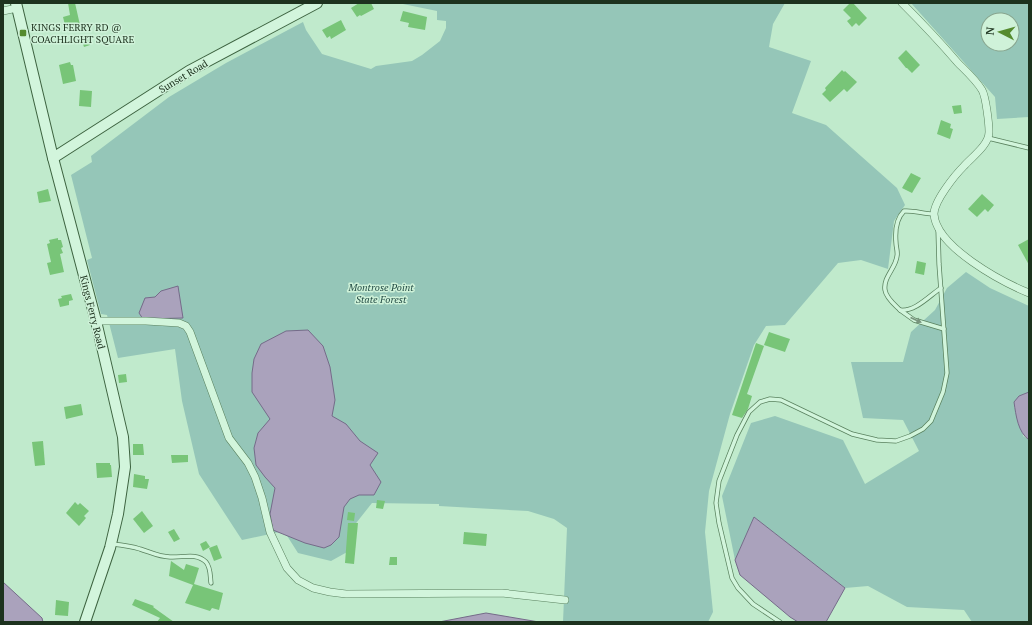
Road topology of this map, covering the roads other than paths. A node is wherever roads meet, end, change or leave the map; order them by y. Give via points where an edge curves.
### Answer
1 (317, 3) edge
2 (902, 3) edge
3 (17, 5) edge
4 (3, 11) edge
5 (988, 138) junction
6 (1029, 148) edge
7 (53, 158) junction
8 (934, 214) junction
9 (938, 228) junction
10 (941, 288) junction
11 (1029, 293) edge
12 (900, 310) junction
13 (96, 321) junction
14 (944, 329) junction
15 (111, 544) junction
16 (211, 583) dead end
17 (566, 600) dead end
18 (85, 622) edge
19 (780, 622) edge

1 - 7 street, Sunset Road via 189,71
2 - 5 street via 982,91 987,114
3 - 4 street
3 - 7 street, Kings Ferry Road
5 - 6 lane
5 - 8 street via 952,179 936,205
7 - 13 street, Kings Ferry Road
8 - 9 street
8 - 12 lane via 912,210 904,211 899,216 896,233 898,255 885,282 885,292
9 - 10 lane
9 - 11 street via 966,258
10 - 12 lane via 912,308
10 - 14 lane
12 -> 14 lane via 914,320
13 - 15 street, Kings Ferry Road via 123,437 125,468
13 - 17 street via 146,321 179,323 186,326 229,438 255,477 270,532 287,568 298,580 313,588 346,594 502,594
14 - 19 lane via 947,372 943,392 931,421 910,436 896,441 852,434 781,400 770,399 760,402 749,412 719,481 716,503 732,578 753,604
15 - 16 lane via 130,546 154,555 198,557 209,567
15 - 18 street, Kings Ferry Road

